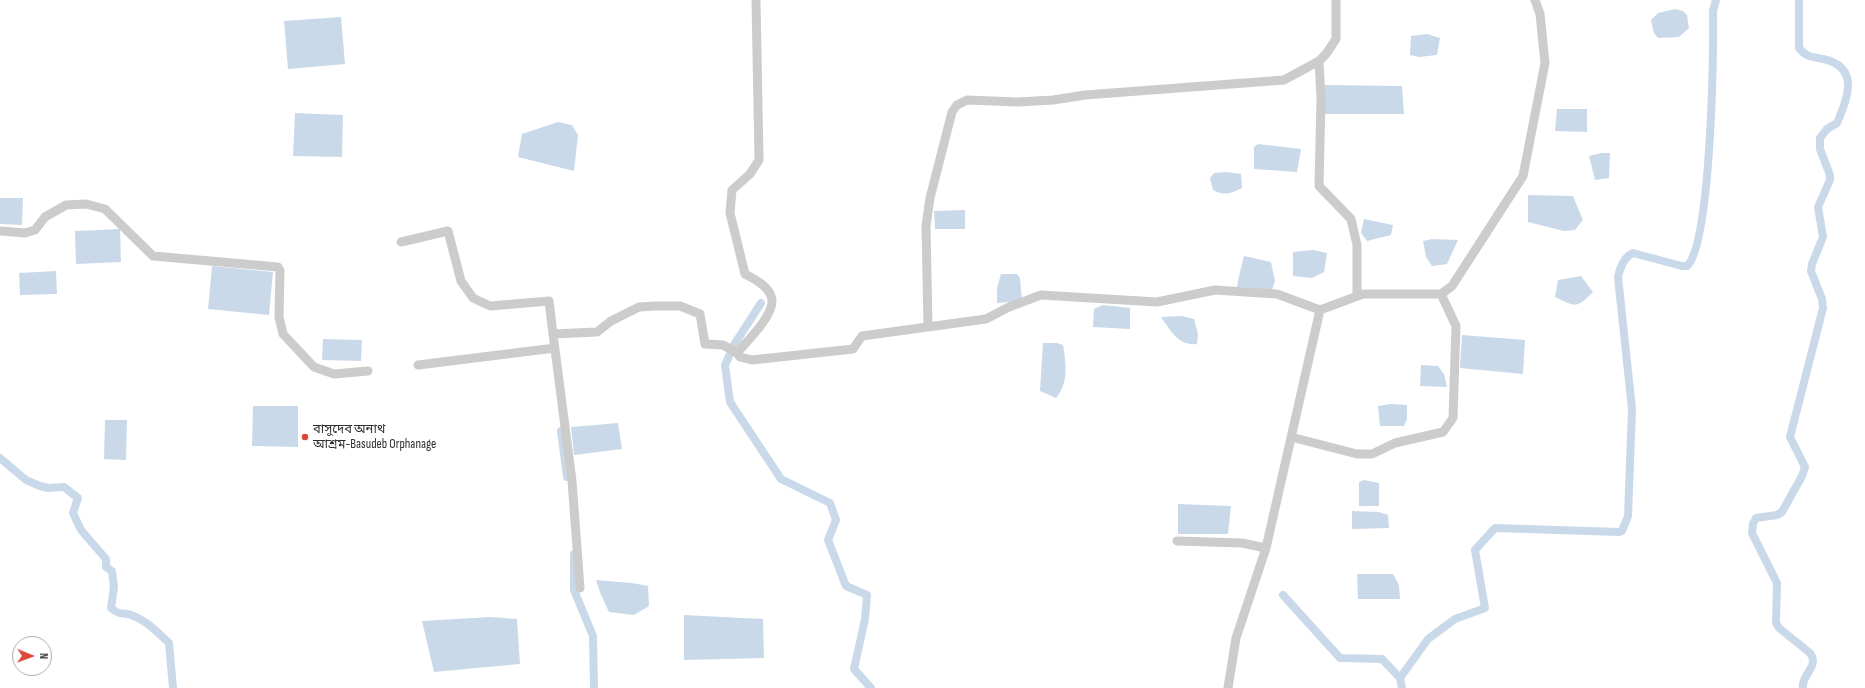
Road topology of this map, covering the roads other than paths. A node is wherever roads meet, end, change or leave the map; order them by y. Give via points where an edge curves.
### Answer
1 (756, 0) edge
2 (1336, 0) edge
3 (1535, 0) edge
4 (1319, 61) junction
5 (0, 231) edge
6 (401, 242) dead end
7 (1441, 294) junction
8 (1357, 296) junction
9 (1320, 310) junction
10 (928, 327) junction
11 (553, 334) junction
12 (555, 348) junction
13 (737, 353) junction
14 (418, 365) dead end
15 (368, 371) dead end
16 (1291, 437) junction
17 (1177, 542) dead end
18 (1266, 548) junction
19 (580, 588) dead end
20 (1228, 688) edge

1 - 13 street via 759,160 750,174 732,190 730,213 745,274 763,285 772,302 771,311
2 - 4 street via 1336,39
3 - 7 street via 1540,14 1545,63 1523,176 1452,286
4 - 8 street via 1319,186 1351,219 1357,245
4 - 10 street via 1284,80 1085,95 1052,100 967,100 957,104 952,112 930,198 926,226
5 - 15 street via 25,233 35,230 45,217 66,205 86,204 105,210 153,256 278,267 279,317 283,334 314,367 334,374
6 - 11 street via 448,231 461,281 473,298 490,306 549,301
7 - 8 street
7 - 16 street via 1456,326 1453,418 1443,432 1395,443 1372,454 1357,454
8 - 9 street
9 - 10 street via 1277,294 1216,290 1157,302 1041,295 986,319
9 - 16 street
10 - 13 street via 862,336 853,349 752,360 740,357
11 - 12 street
11 - 13 street via 597,332 611,321 639,307 680,306 700,314 704,344 723,345
12 - 14 street
12 - 19 street via 572,481
16 - 18 street
17 - 18 street via 1242,543
18 - 20 street via 1236,638

